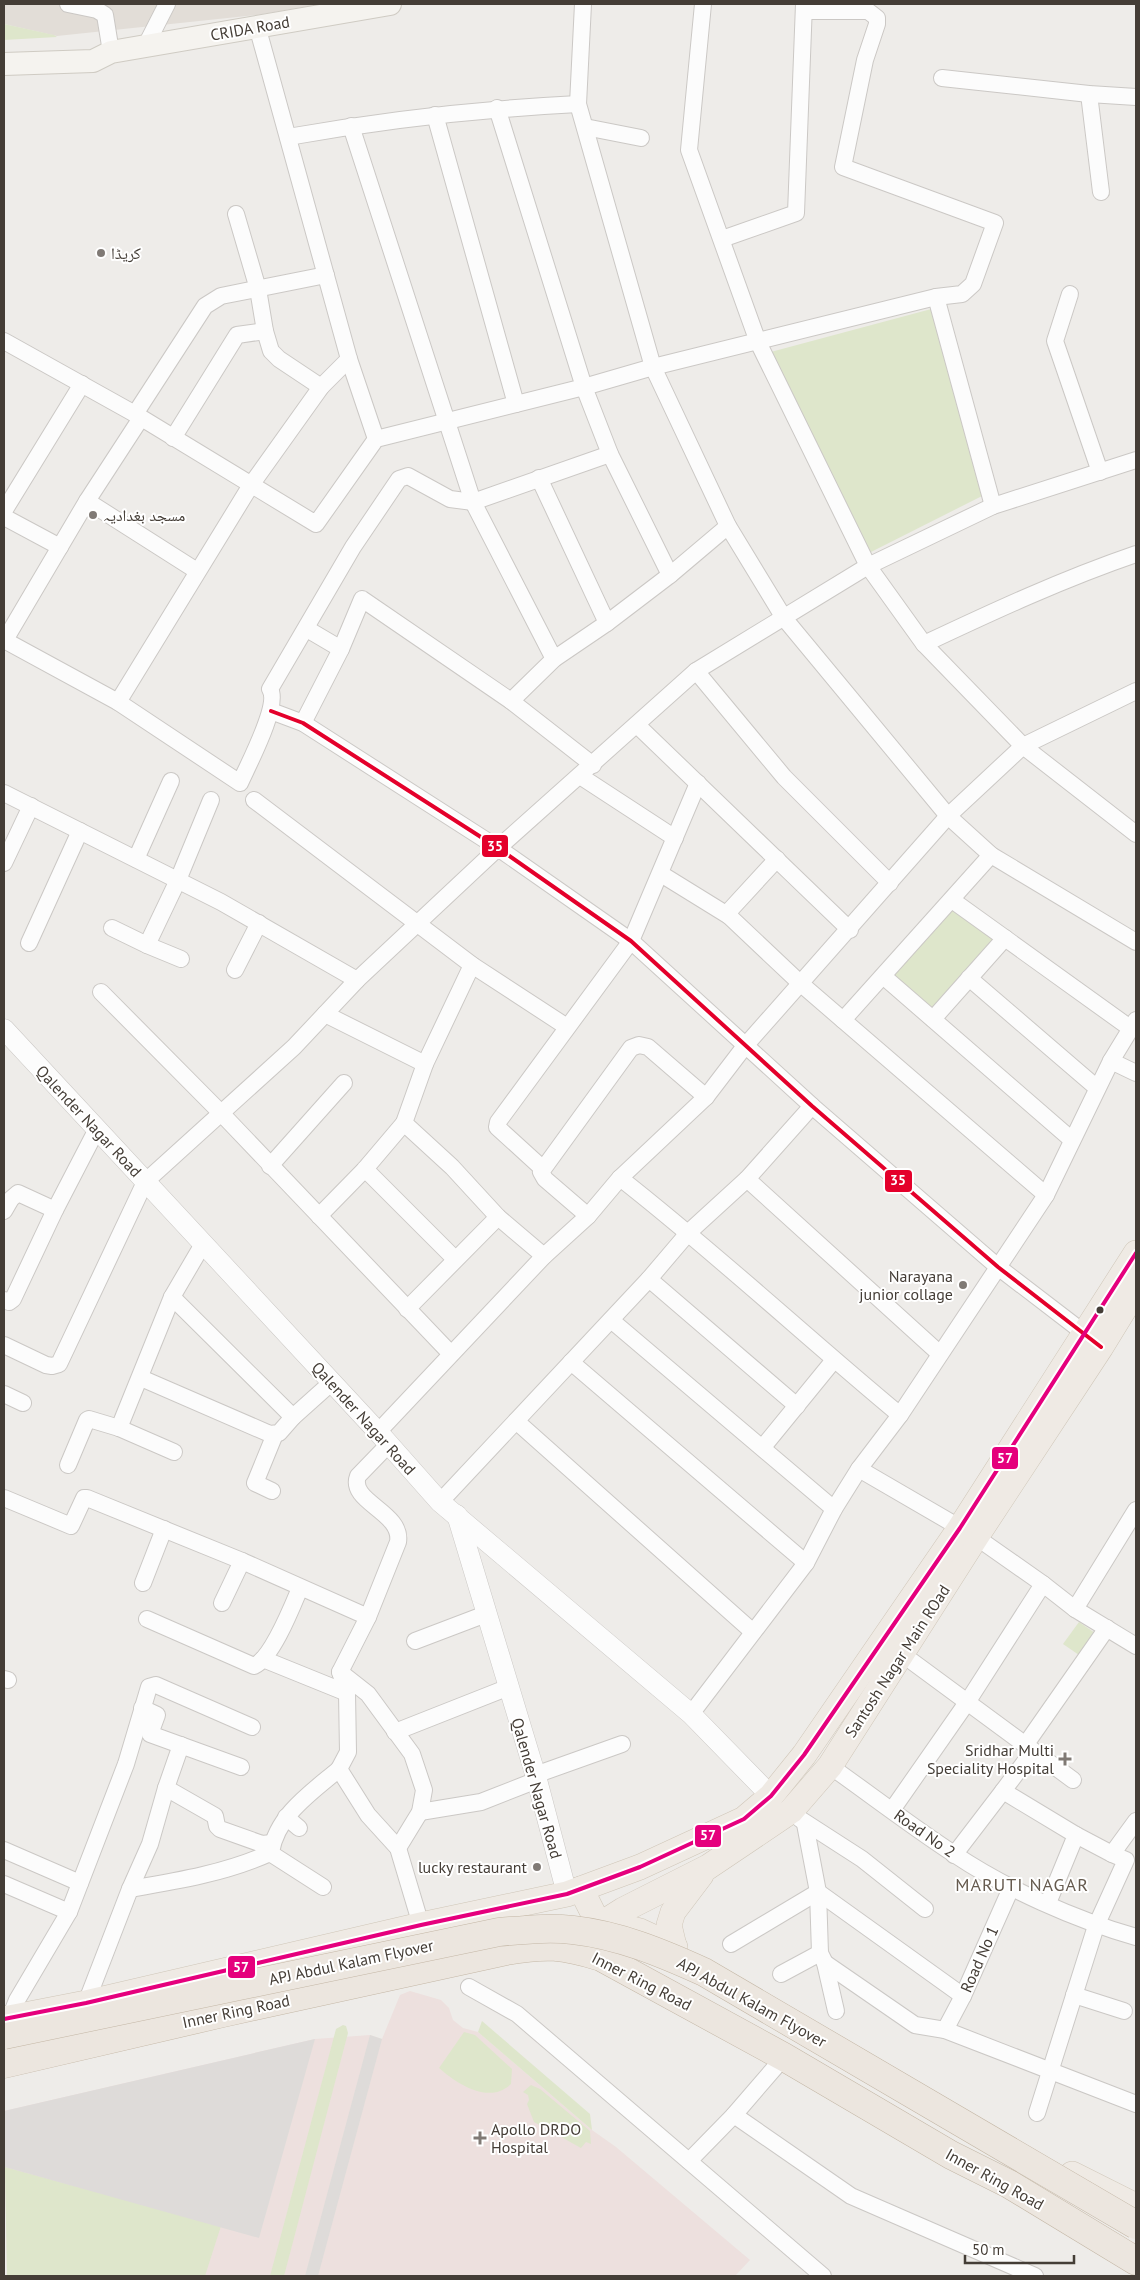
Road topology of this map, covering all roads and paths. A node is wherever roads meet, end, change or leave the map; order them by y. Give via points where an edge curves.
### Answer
1 (68, 4) edge
2 (168, 4) edge
3 (390, 4) edge
4 (583, 4) edge
5 (703, 4) edge
6 (804, 8) edge
7 (257, 26) junction
8 (144, 47) junction
9 (4, 49) edge
10 (111, 52) junction
11 (4, 64) edge
12 (942, 78) dead end
13 (1089, 94) junction
14 (1136, 98) edge
15 (578, 104) junction
16 (497, 108) junction
17 (435, 115) junction
18 (351, 126) junction
19 (585, 127) junction
20 (288, 137) junction
21 (641, 138) dead end
22 (1101, 192) dead end
23 (236, 214) dead end
24 (722, 239) junction
25 (326, 275) junction
26 (258, 289) junction
27 (1070, 294) dead end
28 (936, 297) junction
29 (265, 332) junction
30 (4, 340) edge
31 (758, 342) junction
32 (349, 359) junction
33 (653, 367) junction
34 (82, 384) junction
35 (320, 387) junction
36 (584, 388) junction
37 (516, 404) junction
38 (138, 416) junction
39 (445, 421) junction
40 (173, 438) junction
41 (376, 439) junction
42 (610, 454) junction
43 (1136, 460) edge
44 (1100, 472) junction
45 (539, 478) junction
46 (251, 485) junction
47 (87, 501) junction
48 (473, 502) junction
49 (993, 506) junction
50 (4, 511) edge
51 (4, 517) edge
52 (728, 526) junction
53 (60, 547) junction
54 (1136, 554) edge
55 (868, 566) junction
56 (197, 571) junction
57 (670, 575) junction
58 (784, 618) junction
59 (607, 624) junction
60 (307, 628) junction
61 (4, 640) edge
62 (924, 644) junction
63 (341, 649) junction
64 (554, 659) junction
65 (696, 671) junction
66 (1136, 692) edge
67 (511, 701) junction
68 (118, 702) junction
69 (271, 712) junction
70 (303, 723) junction
71 (637, 725) junction
72 (1024, 746) junction
73 (593, 765) junction
74 (580, 776) junction
75 (171, 781) dead end
76 (698, 783) junction
77 (4, 794) edge
78 (211, 800) dead end
79 (254, 800) dead end
80 (31, 806) junction
81 (948, 816) junction
82 (80, 831) junction
83 (1136, 834) edge
84 (675, 838) junction
85 (498, 848) junction
86 (991, 855) junction
87 (136, 859) junction
88 (778, 859) junction
89 (4, 863) edge
90 (661, 874) junction
91 (178, 880) junction
92 (890, 883) junction
93 (952, 900) junction
94 (729, 916) junction
95 (259, 923) junction
96 (417, 925) junction
97 (112, 928) dead end
98 (850, 930) junction
99 (1005, 938) junction
100 (631, 941) junction
101 (1136, 942) edge
102 (29, 943) dead end
103 (147, 944) junction
104 (180, 959) dead end
105 (472, 966) junction
106 (235, 970) dead end
107 (883, 976) junction
108 (969, 978) junction
109 (357, 980) junction
110 (800, 983) junction
111 (101, 992) dead end
112 (325, 1014) junction
113 (933, 1019) junction
114 (843, 1020) junction
115 (1133, 1024) edge
116 (567, 1027) junction
117 (4, 1029) edge
118 (746, 1046) junction
119 (1111, 1061) junction
120 (425, 1064) junction
121 (1136, 1073) edge
122 (344, 1083) dead end
123 (1097, 1088) junction
124 (706, 1097) junction
125 (812, 1106) junction
126 (221, 1113) junction
127 (404, 1122) junction
128 (97, 1129) junction
129 (1072, 1140) junction
130 (270, 1166) junction
131 (542, 1168) junction
132 (365, 1169) junction
133 (620, 1178) junction
134 (746, 1179) junction
135 (145, 1182) junction
136 (1046, 1195) junction
137 (56, 1210) junction
138 (4, 1211) edge
139 (319, 1216) junction
140 (588, 1216) junction
141 (498, 1217) junction
142 (689, 1232) junction
143 (203, 1244) junction
144 (1136, 1253) edge
145 (544, 1256) junction
146 (455, 1259) junction
147 (998, 1267) junction
148 (649, 1279) junction
149 (1136, 1290) edge
150 (172, 1297) junction
151 (4, 1300) edge
152 (407, 1309) junction
153 (611, 1320) junction
154 (1093, 1340) junction
155 (4, 1345) edge
156 (451, 1354) junction
157 (940, 1354) junction
158 (834, 1360) junction
159 (571, 1362) junction
160 (140, 1378) junction
161 (332, 1383) junction
162 (4, 1394) edge
163 (23, 1402) dead end
164 (797, 1406) junction
165 (900, 1415) junction
166 (293, 1416) junction
167 (516, 1421) junction
168 (119, 1428) junction
169 (275, 1434) junction
170 (383, 1439) junction
171 (763, 1447) junction
172 (174, 1452) dead end
173 (68, 1465) dead end
174 (859, 1469) junction
175 (272, 1492) dead end
176 (4, 1498) edge
177 (440, 1502) junction
178 (834, 1509) junction
179 (1136, 1510) edge
180 (457, 1515) junction
181 (164, 1530) junction
182 (968, 1533) junction
183 (242, 1561) junction
184 (806, 1563) junction
185 (143, 1582) dead end
186 (1043, 1584) junction
187 (300, 1588) junction
188 (222, 1603) dead end
189 (1075, 1608) junction
190 (486, 1614) junction
191 (368, 1617) junction
192 (147, 1619) dead end
193 (1108, 1628) junction
194 (753, 1632) junction
195 (414, 1641) dead end
196 (1136, 1646) edge
197 (902, 1654) junction
198 (263, 1659) junction
199 (340, 1672) junction
200 (508, 1687) junction
201 (347, 1693) junction
202 (968, 1701) junction
203 (142, 1708) junction
204 (691, 1714) junction
205 (252, 1727) dead end
206 (395, 1732) junction
207 (622, 1744) dead end
208 (181, 1745) junction
209 (1029, 1748) junction
210 (830, 1766) junction
211 (241, 1768) dead end
212 (339, 1770) junction
213 (536, 1777) junction
214 (1073, 1780) dead end
215 (166, 1788) junction
216 (1002, 1791) junction
217 (772, 1796) junction
218 (892, 1810) junction
219 (420, 1812) junction
220 (286, 1817) junction
221 (798, 1818) junction
222 (1136, 1821) edge
223 (299, 1828) dead end
224 (1076, 1835) junction
225 (271, 1848) junction
226 (398, 1848) junction
227 (4, 1850) edge
228 (1112, 1854) junction
229 (954, 1855) junction
230 (708, 1867) junction
231 (80, 1883) junction
232 (4, 1884) edge
233 (323, 1887) dead end
234 (1011, 1888) junction
235 (130, 1889) junction
236 (574, 1892) junction
237 (818, 1892) junction
238 (1048, 1903) junction
239 (925, 1908) dead end
240 (69, 1912) junction
241 (604, 1922) junction
242 (421, 1925) junction
243 (1096, 1926) junction
244 (1136, 1937) edge
245 (731, 1944) dead end
246 (674, 1946) junction
247 (574, 1949) junction
248 (822, 1958) junction
249 (462, 1961) junction
250 (781, 1974) dead end
251 (1074, 1994) junction
252 (963, 1996) junction
253 (86, 2003) junction
254 (836, 2011) dead end
255 (1124, 2011) dead end
256 (6, 2024) edge
257 (945, 2030) junction
258 (784, 2057) junction
259 (4, 2064) edge
260 (1050, 2071) junction
261 (1136, 2104) edge
262 (1037, 2113) dead end
263 (734, 2116) junction
264 (1043, 2156) junction
265 (689, 2161) junction
266 (1070, 2173) junction
267 (1023, 2193) junction
268 (1136, 2206) edge
269 (1050, 2209) junction
270 (1136, 2225) edge
271 (1136, 2261) edge
272 (823, 2276) edge
273 (1035, 2276) edge

1 - 10 street via 97,10 105,15
2 - 8 street
3 - 7 main road, CRIDA Road
4 - 15 street
5 - 24 street via 689,150
6 - 24 street via 796,213
6 - 28 street via 868,12 877,18 843,167 995,223 967,291 958,296
7 - 8 main road, CRIDA Road
7 - 20 street
8 - 10 main road, CRIDA Road
9 - 10 main road, CRIDA Road via 92,45
10 - 11 main road, CRIDA Road via 93,61
12 - 13 street
13 - 14 street
13 - 22 street
15 - 16 street
15 - 19 street
16 - 17 street
16 - 36 street
17 - 18 street
17 - 37 street
18 - 20 street
18 - 39 street
19 - 21 street
19 - 33 street
20 - 25 street
23 - 26 street
24 - 31 street
25 - 26 street
25 - 32 street
26 - 29 street
26 - 38 street via 221,296 205,306
27 - 44 street via 1055,341
28 - 31 street
28 - 49 street
29 - 35 street via 274,356
29 - 40 street via 237,335
30 - 34 street
31 - 33 street
31 - 55 street
32 - 35 street
32 - 41 street
33 - 36 street
33 - 52 street
34 - 38 street
34 - 50 street
35 - 46 street
36 - 37 street
36 - 42 street
37 - 39 street
38 - 40 street
38 - 47 street
39 - 41 street
39 - 48 street
40 - 46 street
41 - 46 street via 316,524
42 - 45 street
42 - 57 street
43 - 44 street
44 - 49 street
45 - 48 street
45 - 59 street
46 - 56 street
47 - 53 street
47 - 56 street
48 - 60 street via 450,500 408,476 399,479 353,547
48 - 64 street
49 - 55 street
51 - 53 street
52 - 57 street
52 - 58 street
53 - 61 street
54 - 62 street via 1025,596
55 - 58 street
55 - 62 street
56 - 68 street
57 - 59 street
58 - 65 street
58 - 81 street
59 - 64 street
60 - 63 street
60 - 69 street via 270,689 273,697
61 - 68 street
62 - 72 street
63 - 67 street via 362,599
63 - 70 street
64 - 67 street
65 - 71 street
65 - 92 street via 784,777
66 - 72 street
67 - 73 street
68 - 69 street via 240,782
69 - 70 street
70 - 85 street
71 - 73 street
71 - 76 street
72 - 81 street
72 - 83 street
73 - 74 street
74 - 84 street
74 - 85 street
75 - 87 street
76 - 84 street
76 - 88 street
77 - 80 street
78 - 91 street
79 - 96 street
80 - 82 street
80 - 89 street
81 - 86 street
81 - 92 street
82 - 87 street
82 - 102 street
84 - 90 street
85 - 96 street
85 - 100 street
86 - 93 street
86 - 101 street
87 - 91 street
88 - 94 street
88 - 98 street
90 - 94 street
90 - 100 street
91 - 95 street
91 - 103 street
92 - 98 street
93 - 99 street
93 - 107 street
94 - 110 street
95 - 106 street
95 - 109 street
96 - 105 street
96 - 109 street
97 - 103 street
98 - 110 street
99 - 108 street
99 - 115 street
100 - 116 street
100 - 118 street
103 - 104 street
105 - 116 street
105 - 120 street
107 - 113 street
107 - 114 street
108 - 113 street
108 - 123 street
109 - 112 street
110 - 114 street
110 - 118 street
111 - 126 street
112 - 120 street
112 - 126 street via 294,1047
113 - 129 street
114 - 136 street
115 - 119 street
116 - 131 street via 497,1127
117 - 128 street, Qalender Nagar Road
118 - 124 street
118 - 125 street
119 - 121 street
119 - 123 street
120 - 127 street
122 - 130 street
123 - 129 street
124 - 131 street via 648,1047 635,1046
124 - 133 street
125 - 134 street
125 - 147 street
126 - 130 street
126 - 135 street
127 - 132 street
127 - 141 street
128 - 135 street, Qalender Nagar Road
128 - 137 street
129 - 136 street
130 - 139 street
131 - 140 street via 544,1179
132 - 139 street
132 - 146 street
133 - 140 street
133 - 142 street
134 - 142 street
134 - 157 street
135 - 143 street, Qalender Nagar Road
135 - 155 street via 61,1362 56,1366 46,1365
136 - 147 street
137 - 138 street via 18,1194
137 - 151 street via 14,1299
139 - 152 street
140 - 145 street
141 - 145 street
141 - 146 street
142 - 148 street
142 - 158 street
143 - 150 street
143 - 161 street, Qalender Nagar Road
144 - 154 main road, Santosh Nagar Main ROad
145 - 156 street
146 - 152 street
147 - 154 street
147 - 157 street
148 - 153 street
148 - 164 street
149 - 154 main road, Santosh Nagar Main ROad
150 - 160 street
150 - 166 street
152 - 156 street
153 - 159 street
153 - 171 street
154 - 182 main road, Santosh Nagar Main ROad
156 - 170 street
157 - 165 street
158 - 164 street
158 - 165 street
159 - 167 street
159 - 184 street
160 - 168 street
160 - 169 street
161 - 166 street
161 - 170 street, Qalender Nagar Road
162 - 163 street
164 - 171 street
165 - 174 street
166 - 169 street
167 - 177 street
167 - 194 street
168 - 172 street
168 - 173 street via 93,1418 87,1420
169 - 175 street via 255,1483
170 - 177 street, Qalender Nagar Road
170 - 191 street via 356,1482 359,1492 395,1524 400,1535
171 - 178 street
174 - 178 street
174 - 182 street
176 - 181 street via 71,1526 84,1498 87,1498
177 - 180 street, Qalender Nagar Road
178 - 184 street
179 - 189 street
180 - 190 street, Qalender Nagar Road
180 - 204 street
181 - 183 street
181 - 185 street
182 - 186 street
182 - 197 main road, Santosh Nagar Main ROad
182 - 217 main road, Santosh Nagar Main ROad
183 - 187 street
183 - 188 street
184 - 194 street
186 - 189 street
186 - 202 street
187 - 191 street
187 - 198 street via 282,1629
189 - 193 street
190 - 195 street
190 - 200 street, Qalender Nagar Road
191 - 199 street
192 - 198 street via 246,1664 254,1666
193 - 196 street
193 - 209 street
194 - 204 street
197 - 202 street
197 - 210 main road, Santosh Nagar Main ROad
198 - 201 street
199 - 201 street
199 - 206 street via 368,1694
200 - 206 street
200 - 213 street, Qalender Nagar Road
201 - 212 street via 348,1752
202 - 209 street
202 - 218 street
203 - 205 street via 153,1684
203 - 208 street via 157,1715 150,1734
203 - 231 street via 126,1764
204 - 217 street
206 - 219 street via 412,1754 424,1790
207 - 213 street
208 - 211 street
208 - 215 street
209 - 214 street
209 - 216 street
210 - 218 street, Road No 2
210 - 221 main road, Santosh Nagar Main ROad
212 - 220 street
212 - 226 street via 368,1815
213 - 219 street via 481,1802
213 - 236 street, Qalender Nagar Road
215 - 225 street via 215,1816 216,1826 220,1829
215 - 235 street via 150,1844
216 - 224 street
216 - 229 street
217 - 236 main road, Santosh Nagar Main ROad via 744,1819 647,1864
218 - 229 street, Road No 2
219 - 226 street
220 - 223 street
220 - 225 street
221 - 230 main road, Santosh Nagar Main ROad
221 - 237 street
221 - 239 street via 862,1859
222 - 228 street
224 - 228 street
224 - 238 street
225 - 233 street
225 - 235 street via 255,1860 189,1879
226 - 242 street
227 - 231 street
228 - 243 street via 1126,1860
229 - 234 street, Road No 2
230 - 241 main road, Santosh Nagar Main ROad
230 - 246 main road via 673,1912 669,1925
231 - 240 street
232 - 240 street
234 - 238 street, Road No 2
234 - 252 street, Road No 1
235 - 253 street
236 - 241 main road via 596,1919
236 - 242 main road
237 - 245 street
237 - 248 street
237 - 252 street
238 - 243 street, Road No 2
240 - 256 street
241 - 246 main road via 640,1931
241 - 247 main road, Santosh Nagar Main ROad
242 - 253 main road
243 - 244 street, Road No 2
243 - 251 street
246 - 264 main road
247 - 249 highway, Inner Ring Road via 549,1945
247 - 258 highway, Inner Ring Road via 601,1957
248 - 250 street
248 - 254 street
248 - 257 street via 915,2025
249 - 259 highway, Inner Ring Road
249 - 265 street via 472,1993 517,2014
251 - 255 street
251 - 260 street
252 - 257 street, Road No 1
253 - 256 main road
256 - 270 highway, APJ Abdul Kalam Flyover, bridge via 500,1932 536,1929 582,1932 660,1952 704,1972
257 - 260 street
258 - 263 street
258 - 267 highway, Inner Ring Road via 951,2155
260 - 261 street
260 - 262 street
263 - 265 street
263 - 273 street via 851,2196
264 - 266 main road
264 - 267 highway
265 - 272 street
266 - 268 main road
266 - 269 highway
267 - 269 highway, Inner Ring Road
269 - 271 highway, Inner Ring Road

